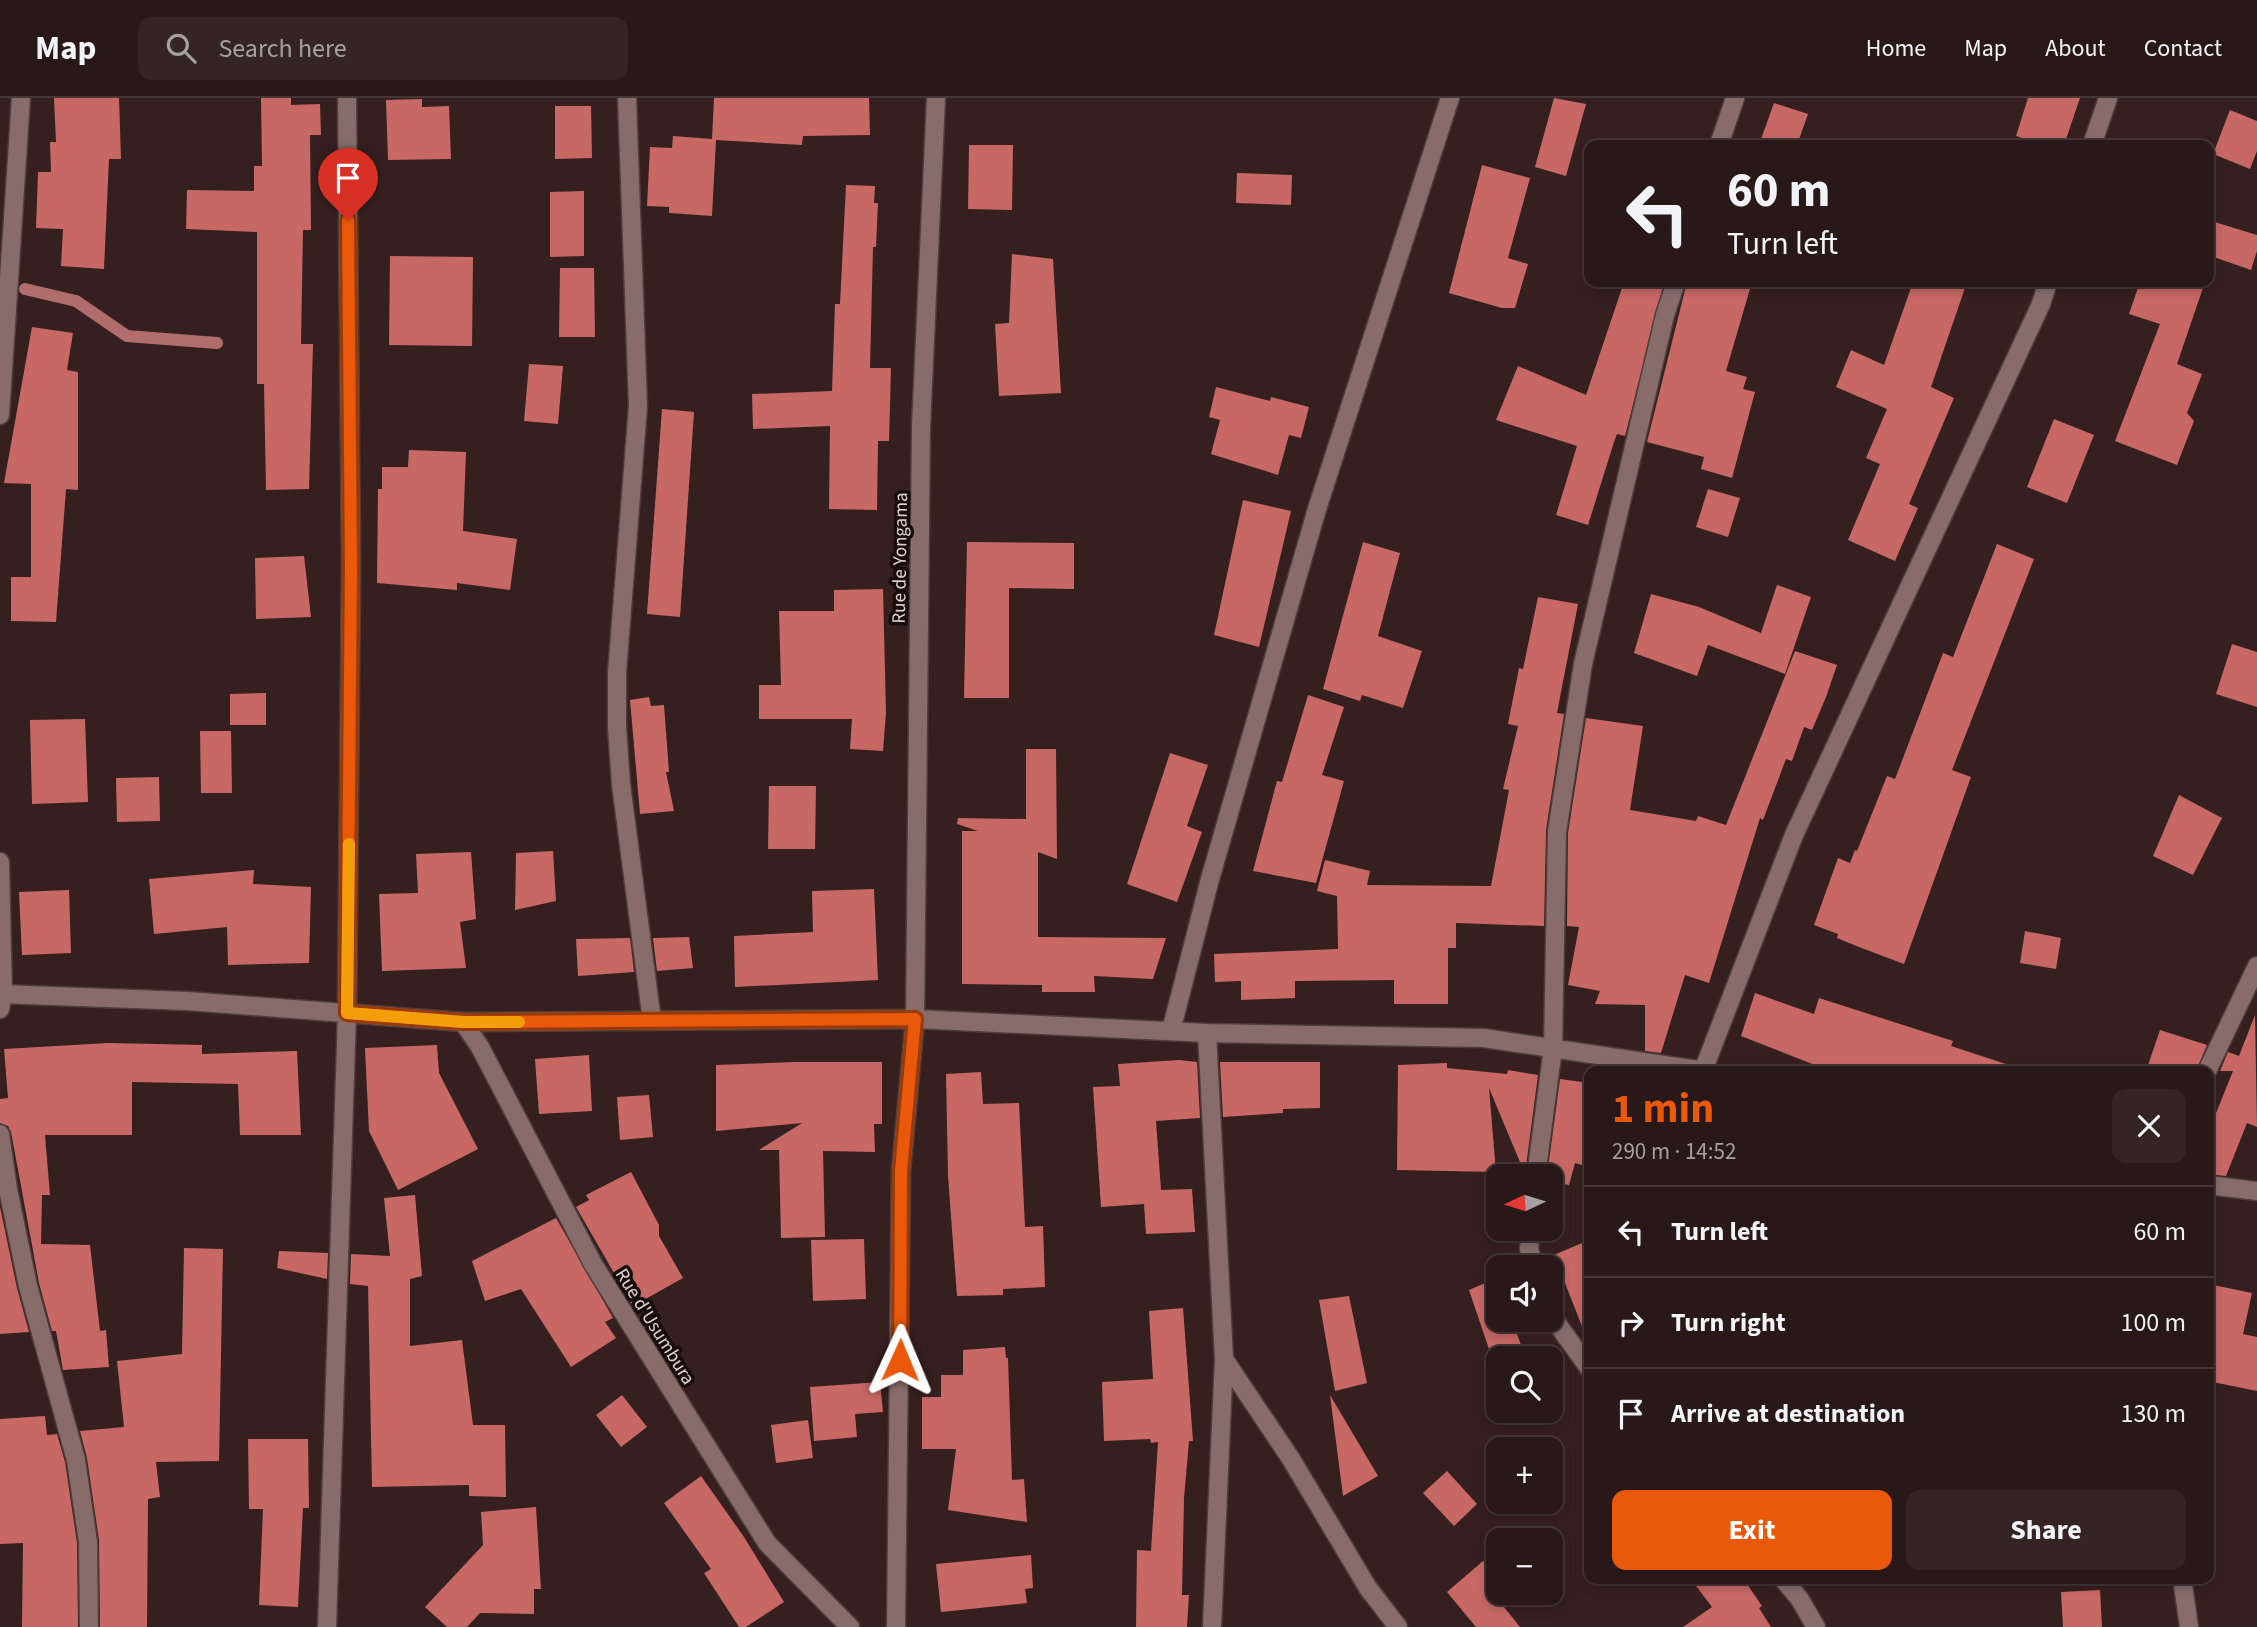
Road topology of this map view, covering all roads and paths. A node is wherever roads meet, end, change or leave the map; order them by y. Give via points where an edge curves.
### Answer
1 (21, 98) edge
2 (347, 98) edge
3 (626, 98) edge
4 (936, 98) edge
5 (1450, 98) edge
6 (1735, 98) edge
7 (2108, 98) edge
8 (1721, 140) edge
9 (2094, 140) edge
10 (1673, 287) edge
11 (2046, 287) edge
12 (0, 415) edge
13 (0, 862) edge
14 (2257, 966) edge
15 (1, 999) edge
16 (347, 1013) junction
17 (915, 1019) junction
18 (652, 1021) junction
19 (463, 1022) junction
20 (1171, 1031) junction
21 (1207, 1033) junction
22 (1553, 1048) junction
23 (1670, 1066) edge
24 (1705, 1066) edge
25 (2209, 1066) edge
26 (0, 1134) edge
27 (1538, 1164) edge
28 (2214, 1186) edge
29 (2257, 1191) edge
30 (1563, 1332) edge
31 (1224, 1359) junction
32 (1584, 1361) edge
33 (1787, 1584) edge
34 (2183, 1584) edge
35 (89, 1627) edge
36 (327, 1627) edge
37 (850, 1627) edge
38 (896, 1627) edge
39 (1212, 1627) edge
40 (1398, 1627) edge
41 (1816, 1627) edge
42 (2189, 1627) edge

1 - 12 street
2 - 16 street via 351,566
3 - 18 street via 638,406 617,673 617,727
4 - 17 street, Rue de Yongama via 921,427
5 - 20 street via 1317,509
6 - 8 street
7 - 9 street
10 - 22 street via 1581,677 1557,832
11 - 24 street via 1794,835
13 - 15 street
14 - 25 street
15 - 16 street via 187,1001
16 - 19 street
16 - 36 street
17 - 18 street
17 - 20 street
17 - 38 street, Rue de Yongama via 901,1171
18 - 19 street
19 - 37 street, Rue d'Usumbura via 593,1264 767,1543
20 - 21 street
21 - 22 street via 1510,1039
21 - 31 street
22 - 23 street
22 - 27 street
26 - 35 street via 28,1286 76,1460 88,1542
28 - 29 street
30 - 32 street
31 - 39 street
31 - 40 street via 1368,1588
33 - 41 street
34 - 42 street

